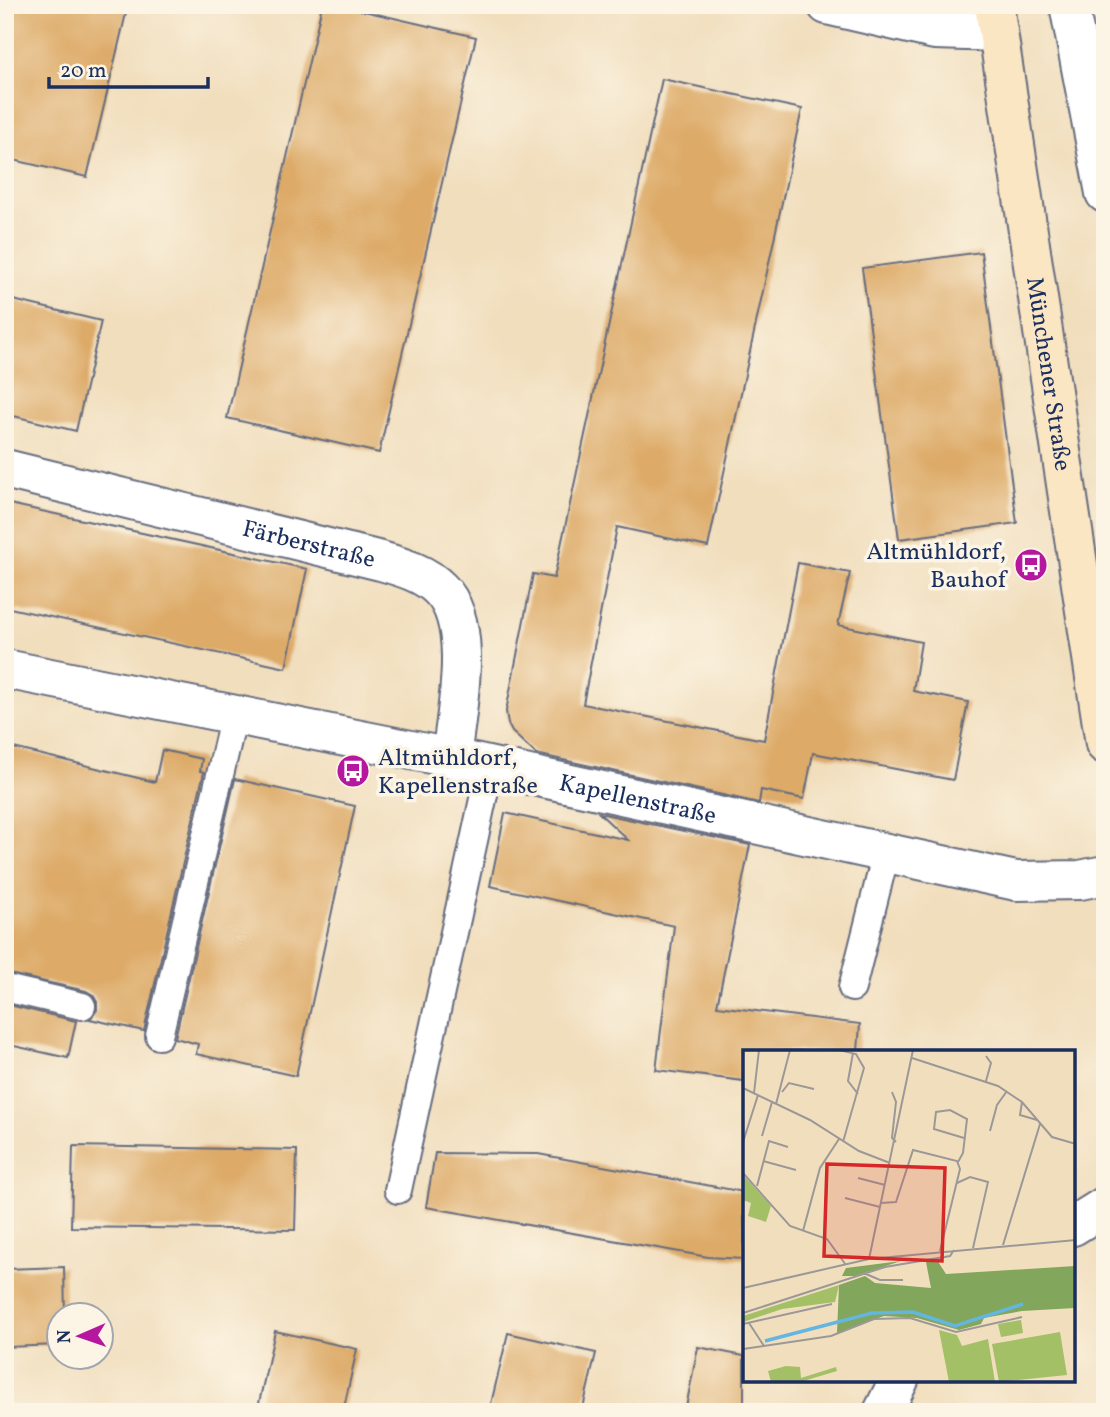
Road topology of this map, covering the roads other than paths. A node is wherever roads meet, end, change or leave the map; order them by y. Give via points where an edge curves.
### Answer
1 (827, 5) edge
2 (1069, 5) edge
3 (996, 19) edge
4 (1105, 193) edge
5 (5, 469) edge
6 (5, 668) edge
7 (234, 715) junction
8 (1105, 744) edge
9 (451, 758) junction
10 (490, 767) junction
11 (886, 853) junction
12 (1105, 875) edge
13 (5, 988) edge
14 (852, 988) dead end
15 (82, 1006) dead end
16 (159, 1036) dead end
17 (398, 1190) dead end
18 (1105, 1206) edge
19 (1075, 1225) edge
20 (898, 1382) edge
21 (883, 1412) edge

1 - 3 street via 935,30
2 - 4 street
3 - 8 street, Münchener Straße
5 - 9 street, Färberstraße via 381,561 426,578 442,590 453,608 460,641
6 - 7 street, Kapellenstraße
7 - 9 street, Kapellenstraße
7 - 16 lane
9 - 10 street, Kapellenstraße
10 - 11 street, Kapellenstraße
10 - 17 lane
11 - 12 street, Kapellenstraße via 1016,881
11 - 14 lane
13 - 15 lane
18 - 19 street
20 - 21 street

